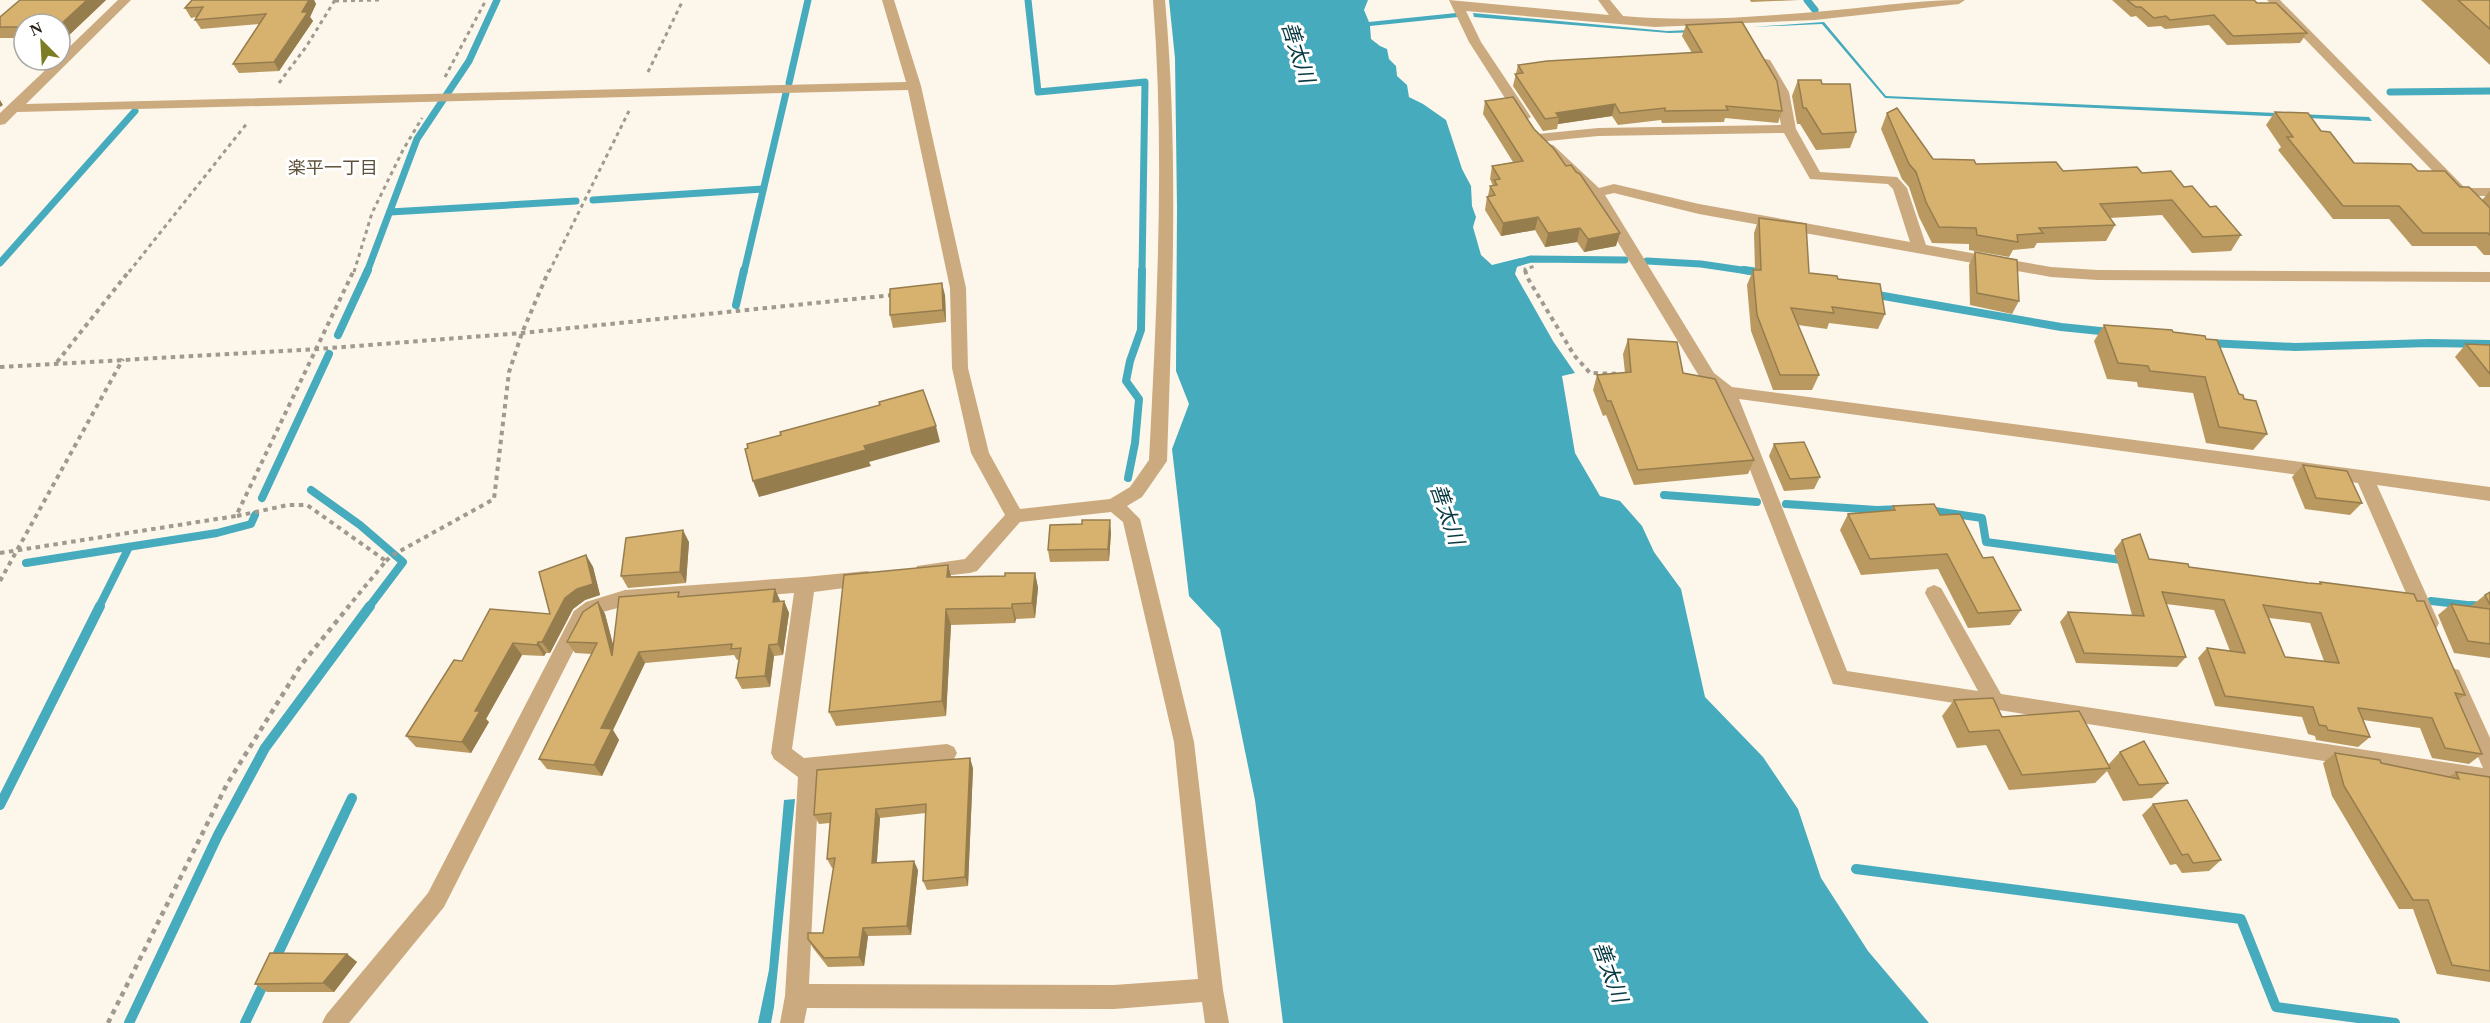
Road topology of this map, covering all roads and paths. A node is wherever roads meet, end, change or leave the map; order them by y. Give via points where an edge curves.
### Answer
1 (124, 0) edge
2 (335, 0) edge
3 (379, 0) edge
4 (486, 0) edge
5 (684, 0) edge
6 (888, 0) edge
7 (1159, 0) edge
8 (1604, 0) edge
9 (1959, 0) edge
10 (2273, 0) edge
11 (1456, 3) edge
12 (1618, 19) junction
13 (1738, 20) junction
14 (914, 86) junction
15 (639, 92) junction
16 (441, 97) junction
17 (264, 102) junction
18 (13, 108) junction
19 (0, 121) edge
20 (1789, 129) junction
21 (1538, 138) junction
22 (2462, 192) junction
23 (2490, 192) edge
24 (1596, 193) junction
25 (2490, 222) edge
26 (1920, 249) junction
27 (1534, 266) dead end
28 (2490, 277) edge
29 (899, 294) edge
30 (522, 333) junction
31 (318, 349) junction
32 (123, 358) junction
33 (56, 363) junction
34 (0, 367) edge
35 (1626, 374) edge
36 (1728, 392) junction
37 (2364, 477) junction
38 (2490, 494) edge
39 (1114, 505) junction
40 (236, 516) junction
41 (1015, 516) junction
42 (16, 552) junction
43 (0, 553) edge
44 (386, 561) junction
45 (911, 573) edge
46 (887, 576) edge
47 (0, 581) edge
48 (805, 585) junction
49 (1934, 593) dead end
50 (2437, 641) edge
51 (2446, 663) edge
52 (1994, 701) junction
53 (947, 753) dead end
54 (2490, 761) edge
55 (802, 767) junction
56 (2490, 778) edge
57 (1211, 990) junction
58 (797, 996) junction
59 (108, 1023) edge
60 (334, 1023) edge
61 (792, 1023) edge
62 (1216, 1023) edge

1 - 18 street
2 - 3 path
2 - 17 path via 306,47
4 - 16 path
5 - 15 path
6 - 14 street
7 - 39 street via 1166,69 1168,190 1158,461 1136,492
8 - 12 street
9 - 13 street
10 - 22 street
11 - 12 street
11 - 21 street via 1475,42
12 - 13 street via 1655,23
13 - 20 street via 1782,92
14 - 15 street
14 - 41 street via 958,288 960,368 980,453
15 - 16 street
15 - 30 path via 538,293
16 - 17 street
16 - 31 path via 403,150 372,213 351,280
17 - 18 street
17 - 33 path
18 - 19 street
20 - 21 street via 1598,132
20 - 26 street via 1815,176 1892,180 1900,188
21 - 24 street
22 - 23 street
22 - 25 street
24 - 26 street via 1614,188 1699,209
24 - 36 street via 1708,377
26 - 28 street via 2051,272 2098,275
27 - 35 path via 1525,269 1527,278 1574,355 1590,372
29 - 30 path
30 - 31 path
30 - 44 path via 509,372 494,499
31 - 32 path
31 - 40 path
32 - 33 path
32 - 42 path
33 - 34 path
36 - 37 street
36 - 52 street via 1840,678
37 - 38 street
37 - 50 street
39 - 41 street
39 - 57 street via 1131,519 1184,742
40 - 42 path
40 - 44 path via 307,505
41 - 45 street via 970,566
42 - 43 path
42 - 47 path
44 - 59 path via 301,665 227,784
46 - 48 street
48 - 55 street via 781,753
48 - 60 street via 626,598 593,606 580,617 436,900
49 - 52 street
51 - 54 street
52 - 56 street
53 - 55 street
55 - 58 street via 809,773
57 - 58 street via 1114,997
57 - 62 street
58 - 61 street

